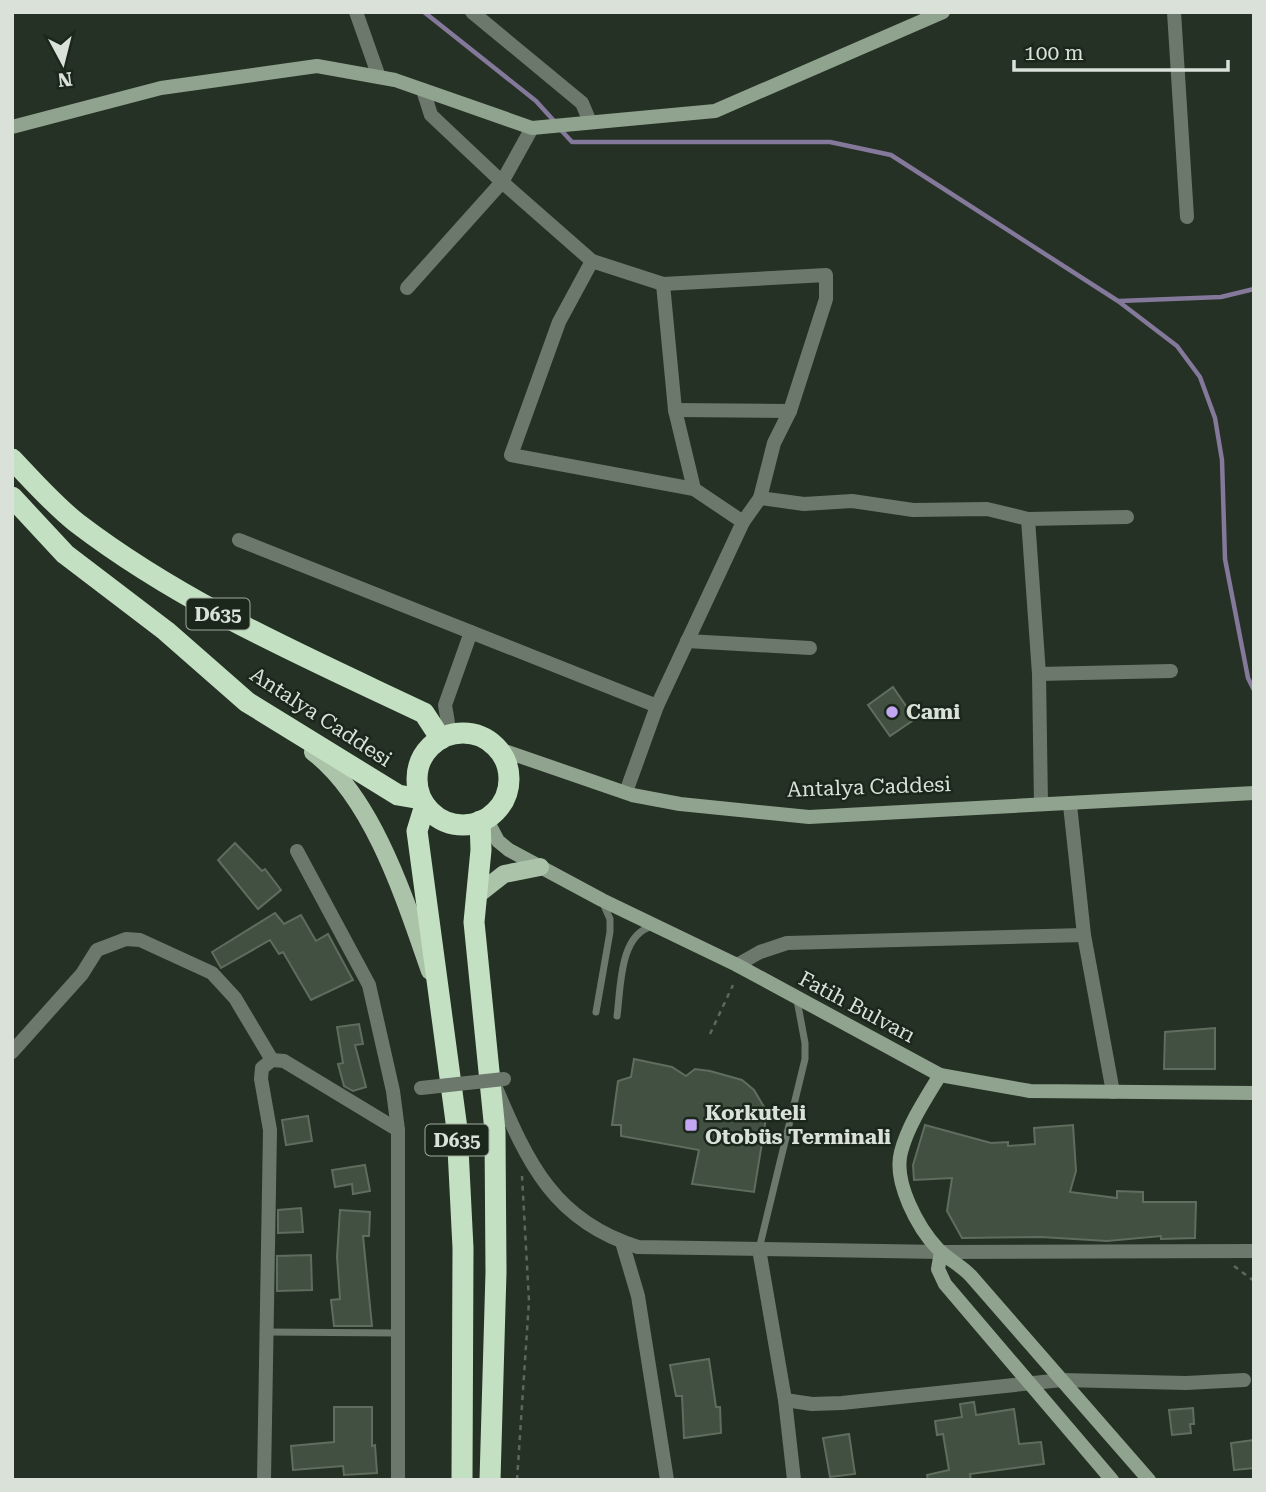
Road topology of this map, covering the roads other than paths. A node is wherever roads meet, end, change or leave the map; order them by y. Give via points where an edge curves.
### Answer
1 (356, 12) edge
2 (472, 12) edge
3 (943, 12) edge
4 (1174, 12) edge
5 (379, 77) junction
6 (424, 90) junction
7 (587, 123) junction
8 (12, 127) edge
9 (536, 129) junction
10 (502, 182) junction
11 (1187, 217) dead end
12 (592, 261) junction
13 (663, 284) junction
14 (407, 288) dead end
15 (675, 411) junction
16 (790, 411) junction
17 (12, 459) edge
18 (694, 489) junction
19 (12, 496) edge
20 (760, 498) junction
21 (1127, 517) dead end
22 (1028, 519) junction
23 (743, 522) junction
24 (239, 540) dead end
25 (471, 632) junction
26 (687, 641) junction
27 (810, 648) dead end
28 (1171, 671) dead end
29 (1039, 674) junction
30 (249, 703) junction
31 (657, 706) junction
32 (445, 737) junction
33 (496, 748) junction
34 (626, 792) junction
35 (1254, 793) edge
36 (423, 802) junction
37 (1041, 804) junction
38 (1070, 804) junction
39 (483, 819) junction
40 (297, 851) dead end
41 (540, 867) junction
42 (476, 896) junction
43 (602, 901) junction
44 (655, 925) junction
45 (1084, 935) junction
46 (737, 965) junction
47 (439, 999) junction
48 (797, 999) junction
49 (596, 1012) dead end
50 (617, 1016) dead end
51 (12, 1052) edge
52 (272, 1060) junction
53 (496, 1075) junction
54 (940, 1075) junction
55 (421, 1088) dead end
56 (1113, 1092) junction
57 (1254, 1093) edge
58 (398, 1130) junction
59 (622, 1242) junction
60 (759, 1249) junction
61 (1254, 1251) edge
62 (941, 1252) junction
63 (265, 1332) junction
64 (398, 1333) junction
65 (1062, 1380) junction
66 (1244, 1380) dead end
67 (1031, 1386) junction
68 (785, 1400) junction
69 (264, 1480) edge
70 (398, 1480) edge
71 (462, 1480) edge
72 (490, 1480) edge
73 (667, 1480) edge
74 (794, 1480) edge
75 (1112, 1480) edge
76 (1149, 1480) edge

1 - 5 street
2 - 7 street via 582,103
3 - 7 street via 715,111
4 - 11 street
5 - 6 street
5 - 8 street via 317,66 161,88
6 - 9 street
6 - 10 street via 431,115
7 - 9 street
9 - 10 street
10 - 12 street
10 - 14 street
12 - 13 street
12 - 18 street via 559,322 511,455
13 - 15 street
13 - 16 street via 827,275 826,299
15 - 16 street
15 - 18 street
16 - 20 street via 774,443
17 - 32 highway, Antalya Caddesi / D635 via 75,521 185,596 424,713
18 - 23 street
19 - 30 highway, Antalya Caddesi / D635 via 65,554 166,631
20 - 22 street via 804,503 852,500 912,510 987,509
20 - 23 street
21 - 22 street
22 - 29 street
23 - 26 street
24 - 25 street
25 - 31 street
25 - 32 street via 445,705
26 - 27 street
26 - 31 street
28 - 29 street
29 - 37 street
30 - 36 highway, Antalya Caddesi / D635 via 398,795
30 - 47 main road via 328,764 371,823
31 - 34 street
32 - 33 highway via 477,736
32 - 36 highway, D635 via 428,748 420,761 417,776
33 - 34 street, Antalya Caddesi
33 - 39 highway via 507,766 508,781 502,802
34 - 37 street, Antalya Caddesi via 681,804 809,817
35 - 38 street, Antalya Caddesi
36 - 39 highway, D635 via 436,816 450,822
36 - 47 highway, D635 via 417,831
37 - 38 street, Antalya Caddesi
38 - 45 street
39 - 41 street, Fatih Bulvarı via 498,841
39 - 42 highway, D635
40 - 58 street via 369,985
41 - 42 main road via 504,874
41 - 43 street, Fatih Bulvarı
42 - 53 highway, D635 via 474,922
43 - 44 street, Fatih Bulvarı
43 - 49 lane via 610,932
44 - 46 street, Fatih Bulvarı
44 - 50 lane via 643,928 628,947
45 - 46 street via 787,943
45 - 56 street
46 - 48 street, Fatih Bulvarı
47 - 71 highway, D635 via 457,1129 463,1248
48 - 54 street, Fatih Bulvarı
48 - 60 lane via 805,1059
51 - 52 street via 82,974 97,950 126,939 140,940 212,973 235,999
52 - 58 street via 284,1062
52 - 63 street via 262,1068 261,1079 270,1130
53 - 55 street, bridge
53 - 59 street via 540,1180 561,1202
53 - 72 highway, D635
54 - 56 street, Fatih Bulvarı via 1016,1090
54 - 62 street via 900,1153 903,1185 925,1233
56 - 57 street, Fatih Bulvarı
58 - 64 street
59 - 60 street via 638,1247
59 - 73 street via 638,1296
60 - 62 street
60 - 68 street
61 - 62 street
62 - 65 street via 958,1262
62 - 67 street via 938,1269 945,1284
63 - 64 lane
63 - 69 street
64 - 70 street
65 - 66 street
65 - 67 street
65 - 76 street
67 - 68 street via 842,1403
67 - 75 street
68 - 74 street

